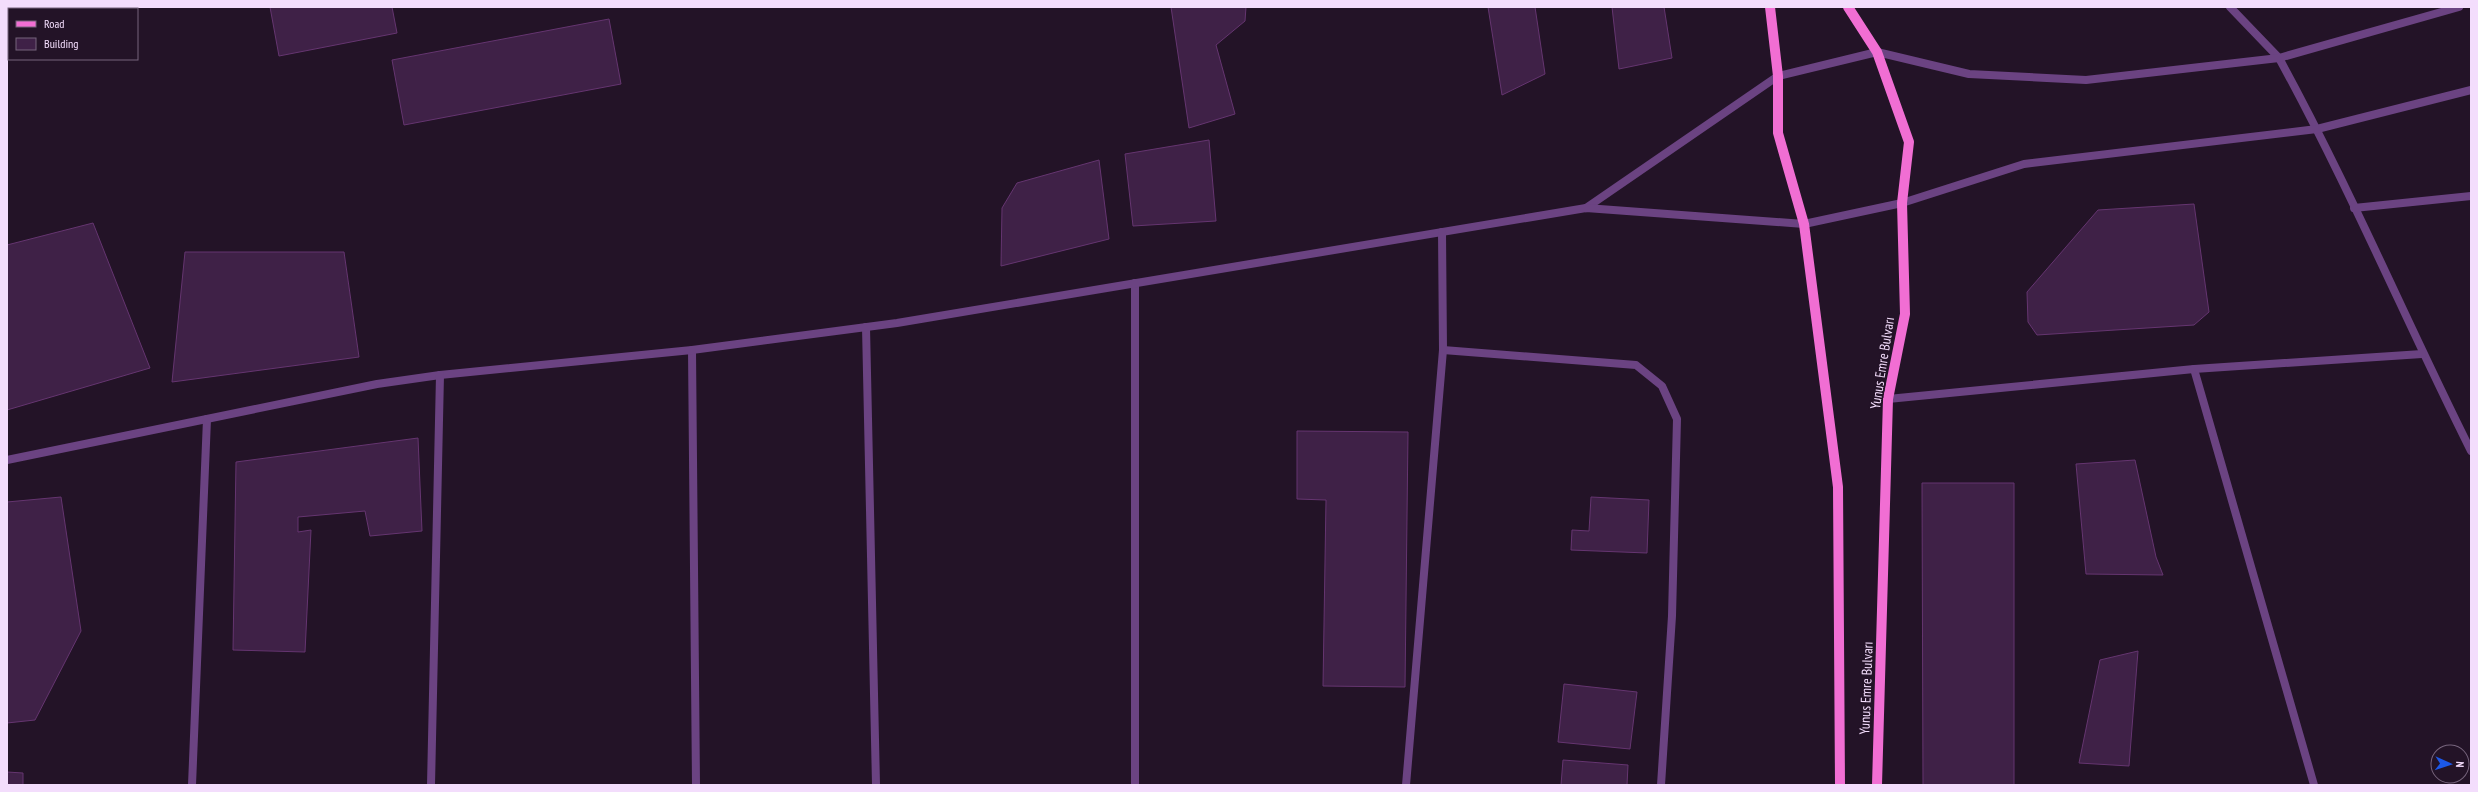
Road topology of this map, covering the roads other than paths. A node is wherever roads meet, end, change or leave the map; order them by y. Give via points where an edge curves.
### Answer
1 (1770, 7) edge
2 (1848, 7) edge
3 (2230, 7) edge
4 (2459, 7) edge
5 (1877, 52) junction
6 (2278, 58) junction
7 (1778, 76) junction
8 (2471, 90) edge
9 (2317, 129) junction
10 (2471, 196) edge
11 (1902, 203) junction
12 (1586, 208) junction
13 (2354, 208) junction
14 (1804, 224) junction
15 (1442, 232) junction
16 (1135, 283) junction
17 (866, 327) junction
18 (692, 350) junction
19 (1443, 350) junction
20 (2422, 354) junction
21 (2194, 369) junction
22 (440, 375) junction
23 (1888, 399) junction
24 (207, 419) junction
25 (2471, 451) edge
26 (7, 460) edge
27 (192, 785) edge
28 (431, 785) edge
29 (696, 785) edge
30 (876, 785) edge
31 (1135, 785) edge
32 (1406, 785) edge
33 (1661, 785) edge
34 (1840, 785) edge
35 (1877, 785) edge
36 (2314, 785) edge

1 - 7 main road, Yunus Emre Bulvarı
2 - 5 main road, Yunus Emre Bulvarı
3 - 6 street
4 - 6 street
5 - 6 street via 1969,74 2086,80
5 - 7 street
5 - 11 main road, Yunus Emre Bulvarı via 1909,142
6 - 9 street
7 - 12 street
7 - 14 main road, Yunus Emre Bulvarı via 1778,133
8 - 9 street
9 - 11 street via 2024,164
9 - 13 street
10 - 13 street
11 - 14 street
11 - 23 main road, Yunus Emre Bulvarı via 1905,314
12 - 14 street
12 - 15 street
13 - 20 street
14 - 34 main road, Yunus Emre Bulvarı via 1838,487
15 - 16 street
15 - 19 street
16 - 17 street
16 - 31 street
17 - 18 street
17 - 30 street
18 - 22 street
18 - 29 street
19 - 32 street
19 - 33 street via 1636,365 1662,386 1677,419 1672,616
20 - 21 street
20 - 25 street
21 - 23 street
21 - 36 street
22 - 24 street via 377,384
22 - 28 street
23 - 35 main road, Yunus Emre Bulvarı
24 - 26 street
24 - 27 street

